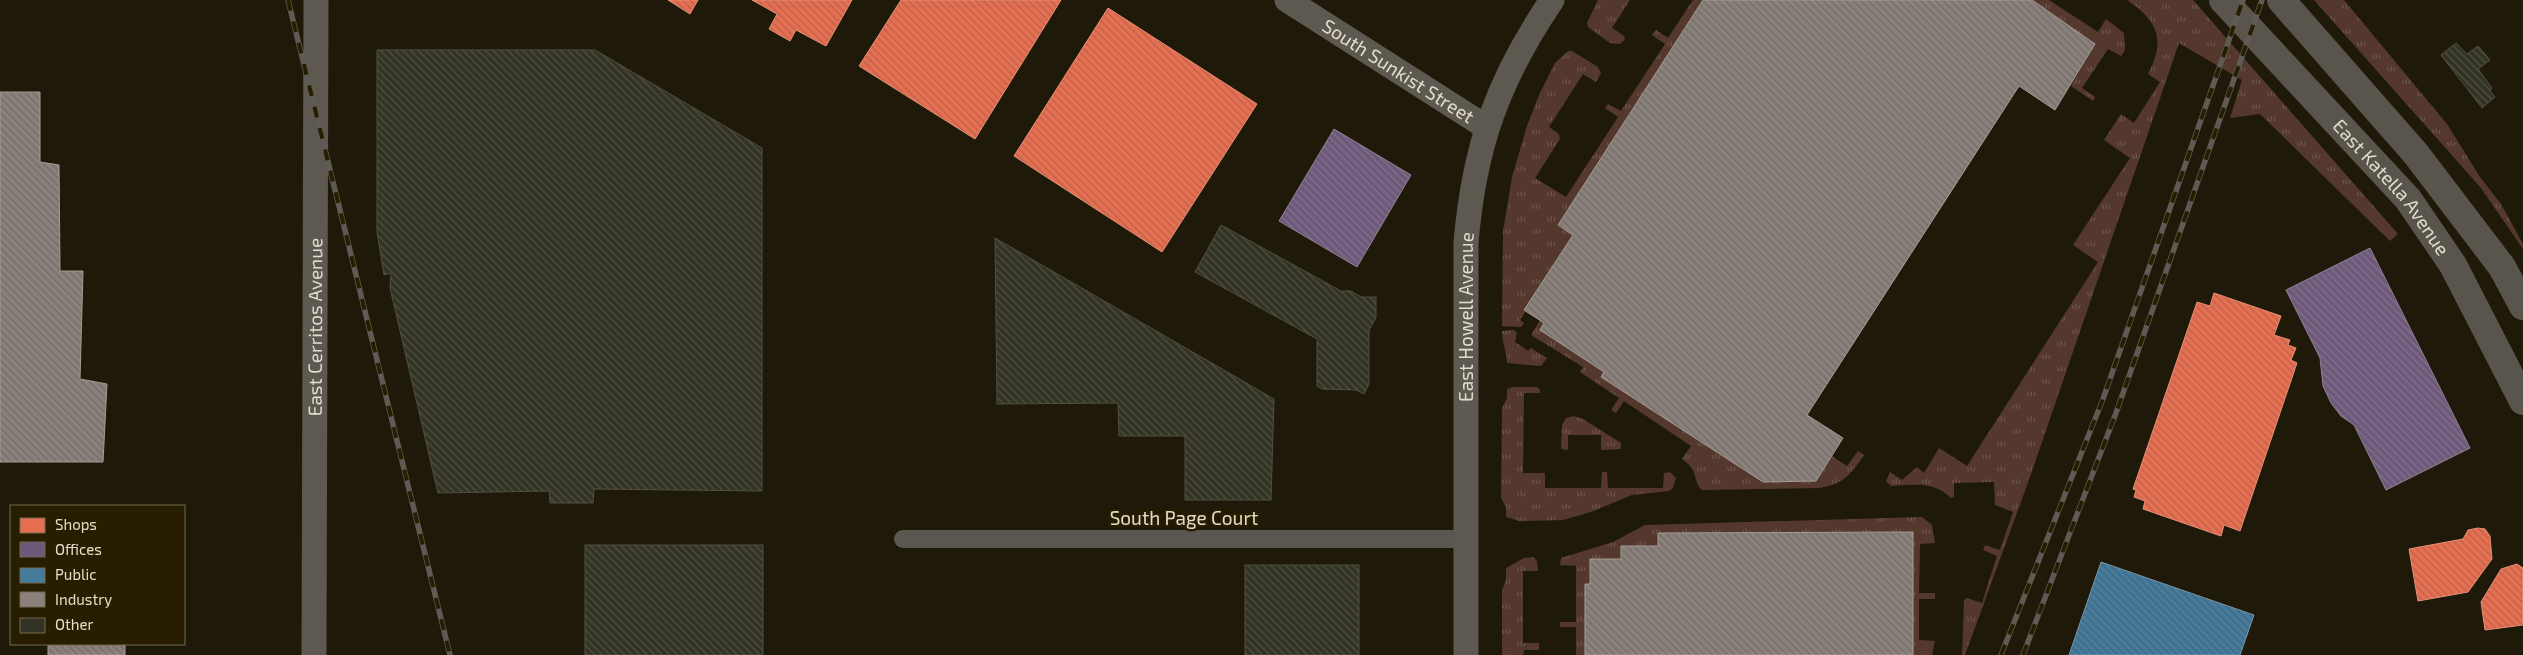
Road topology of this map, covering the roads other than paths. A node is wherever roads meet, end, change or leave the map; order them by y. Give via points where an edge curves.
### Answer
1 (316, 0) edge
2 (1287, 0) edge
3 (1552, 0) edge
4 (2223, 0) edge
5 (2281, 0) edge
6 (1486, 127) junction
7 (2523, 306) edge
8 (2523, 402) edge
9 (903, 539) dead end
10 (1466, 539) junction
11 (314, 655) edge
12 (1466, 655) edge

1 - 11 street, East Cerritos Avenue
2 - 6 street, South Sunkist Street
3 - 6 street, East Howell Avenue via 1514,62
4 - 8 main road, East Katella Avenue via 2408,199 2453,265
5 - 7 main road, East Katella Avenue via 2416,154 2502,267
6 - 10 street, East Howell Avenue via 1472,182 1466,243
9 - 10 street, South Page Court
10 - 12 street, East Howell Avenue

